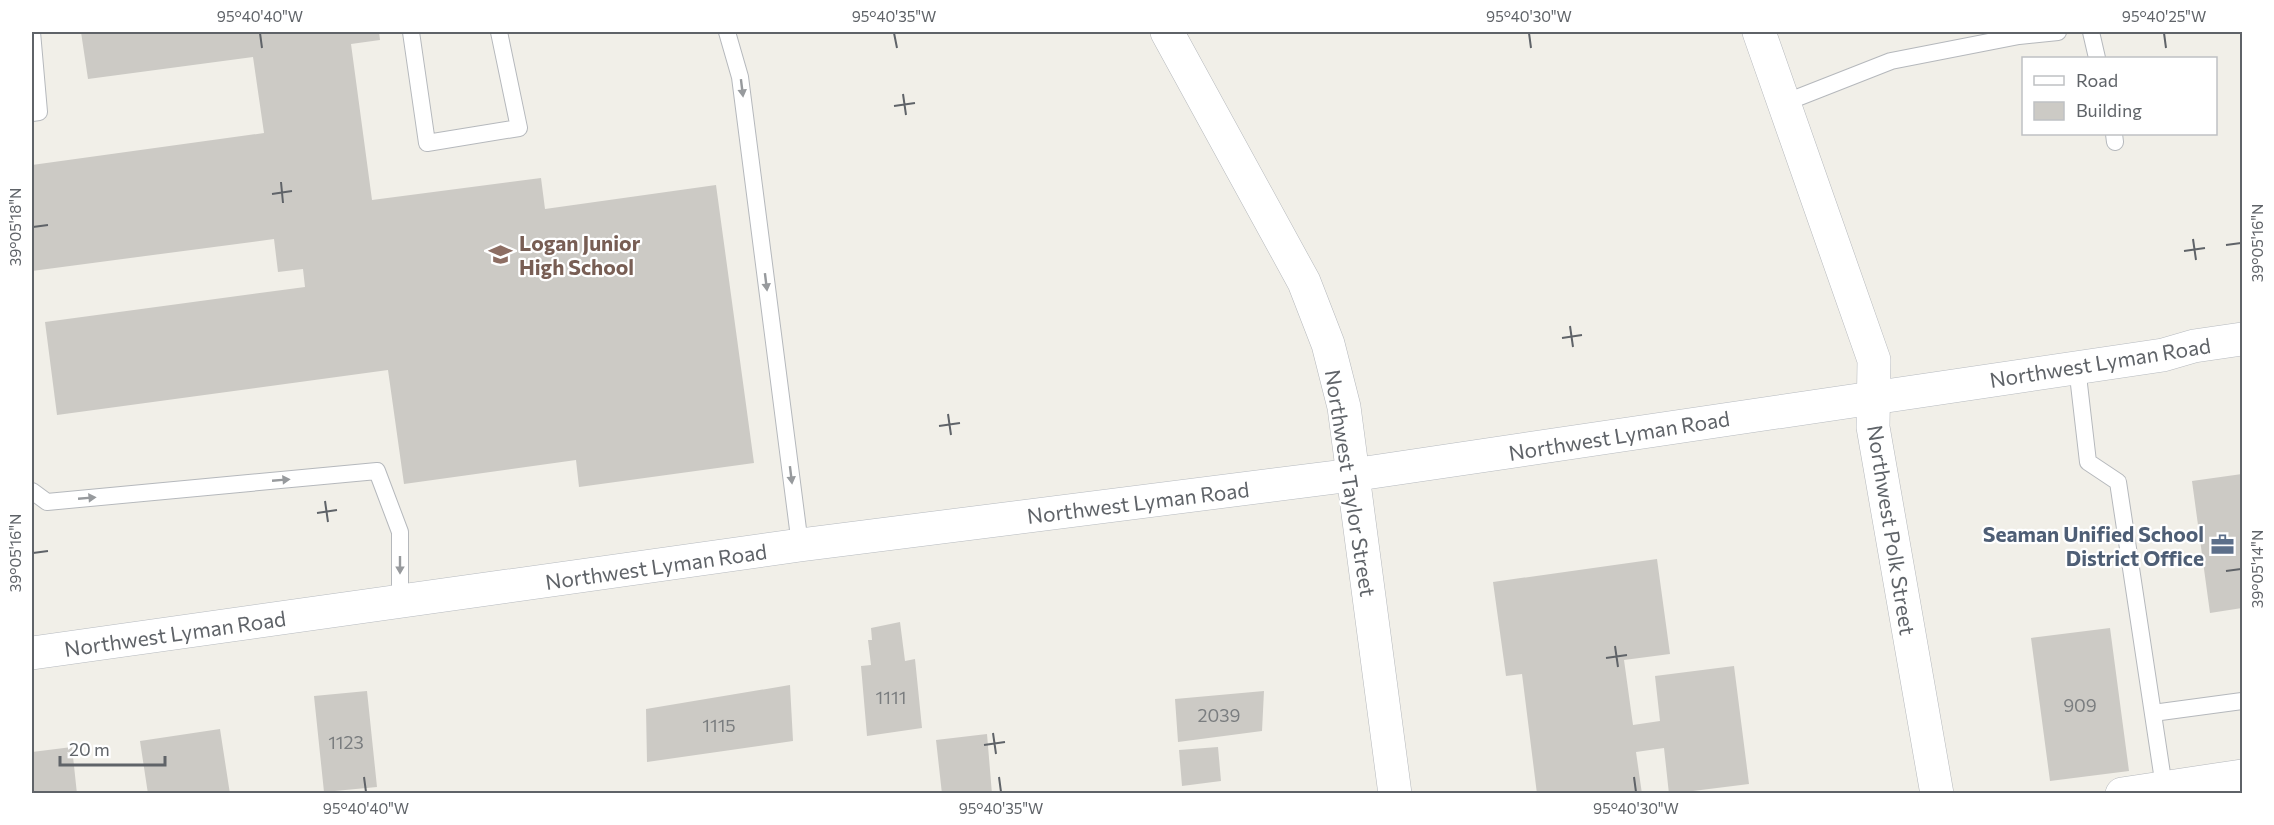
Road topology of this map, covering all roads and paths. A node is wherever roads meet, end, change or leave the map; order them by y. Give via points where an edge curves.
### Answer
1 (32, 32) edge
2 (411, 32) edge
3 (500, 32) edge
4 (727, 32) edge
5 (1167, 32) edge
6 (1759, 32) edge
7 (2058, 32) edge
8 (2091, 32) edge
9 (2097, 57) edge
10 (1784, 103) junction
11 (32, 113) edge
12 (2242, 339) edge
13 (2077, 367) junction
14 (1873, 396) junction
15 (1352, 475) junction
16 (32, 491) edge
17 (800, 545) junction
18 (400, 602) junction
19 (32, 653) edge
20 (2242, 701) edge
21 (2153, 713) junction
22 (2242, 776) edge
23 (2164, 787) junction
24 (2211, 787) edge
25 (1395, 794) edge
26 (1937, 794) edge
27 (2122, 794) edge

1 - 11 lane via 39,112
2 - 3 lane via 427,143 519,128
4 -> 17 lane via 740,77
5 - 15 street, Northwest Taylor Street via 1304,282 1331,355 1344,407
6 - 10 street, Northwest Polk Street
7 - 10 lane via 1892,61
8 - 9 lane
10 - 14 street, Northwest Polk Street via 1874,360
12 - 13 street, Northwest Lyman Road
13 - 14 street, Northwest Lyman Road
13 - 21 lane via 2088,462 2118,482
14 - 15 street, Northwest Lyman Road
14 - 26 street, Northwest Polk Street via 1872,427
15 - 17 street, Northwest Lyman Road
15 - 25 street, Northwest Taylor Street
16 -> 18 lane via 47,502 377,471 400,532
17 - 18 street, Northwest Lyman Road
18 - 19 street, Northwest Lyman Road
20 - 21 lane
21 - 23 lane
22 - 24 street
23 - 24 street
23 - 27 street

